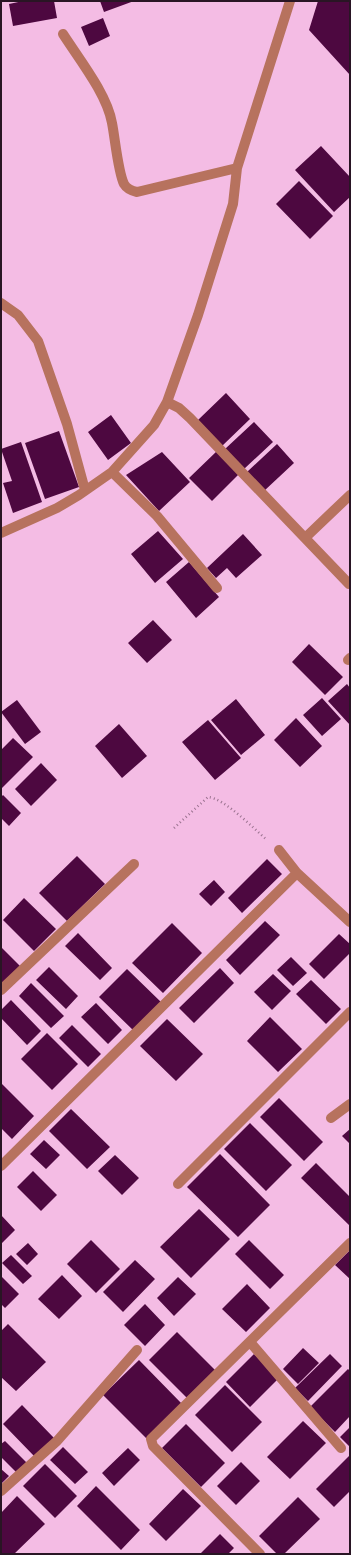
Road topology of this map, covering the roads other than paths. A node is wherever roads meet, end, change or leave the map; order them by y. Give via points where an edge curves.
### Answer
1 (290, 1) edge
2 (63, 34) dead end
3 (237, 168) junction
4 (1, 303) edge
5 (167, 402) junction
6 (112, 472) junction
7 (85, 490) junction
8 (350, 495) edge
9 (1, 533) edge
10 (305, 538) junction
11 (349, 584) dead end
12 (217, 588) dead end
13 (279, 850) road end
14 (134, 864) dead end
15 (297, 873) junction
16 (350, 922) edge
17 (1, 990) edge
18 (350, 1012) edge
19 (350, 1104) edge
20 (331, 1118) dead end
21 (1, 1166) edge
22 (178, 1184) dead end
23 (350, 1243) edge
24 (250, 1342) junction
25 (137, 1350) dead end
26 (341, 1448) dead end
27 (1, 1491) edge
28 (260, 1554) edge

1 - 3 street
2 - 3 street via 108,109 124,184 128,188 137,192
3 - 5 street via 234,204
4 - 7 street via 18,315 38,340 67,424
5 - 6 street via 154,425
5 - 10 street via 190,418
6 - 7 street
6 - 12 street via 157,516
7 - 9 street via 57,508
8 - 10 street
10 - 11 street
13 - 15 street
14 - 17 street
15 - 16 street
15 - 21 street
18 - 22 street
19 - 20 street
23 - 24 street
24 - 26 street
24 - 28 street via 152,1438 151,1442
25 - 27 street via 57,1441

